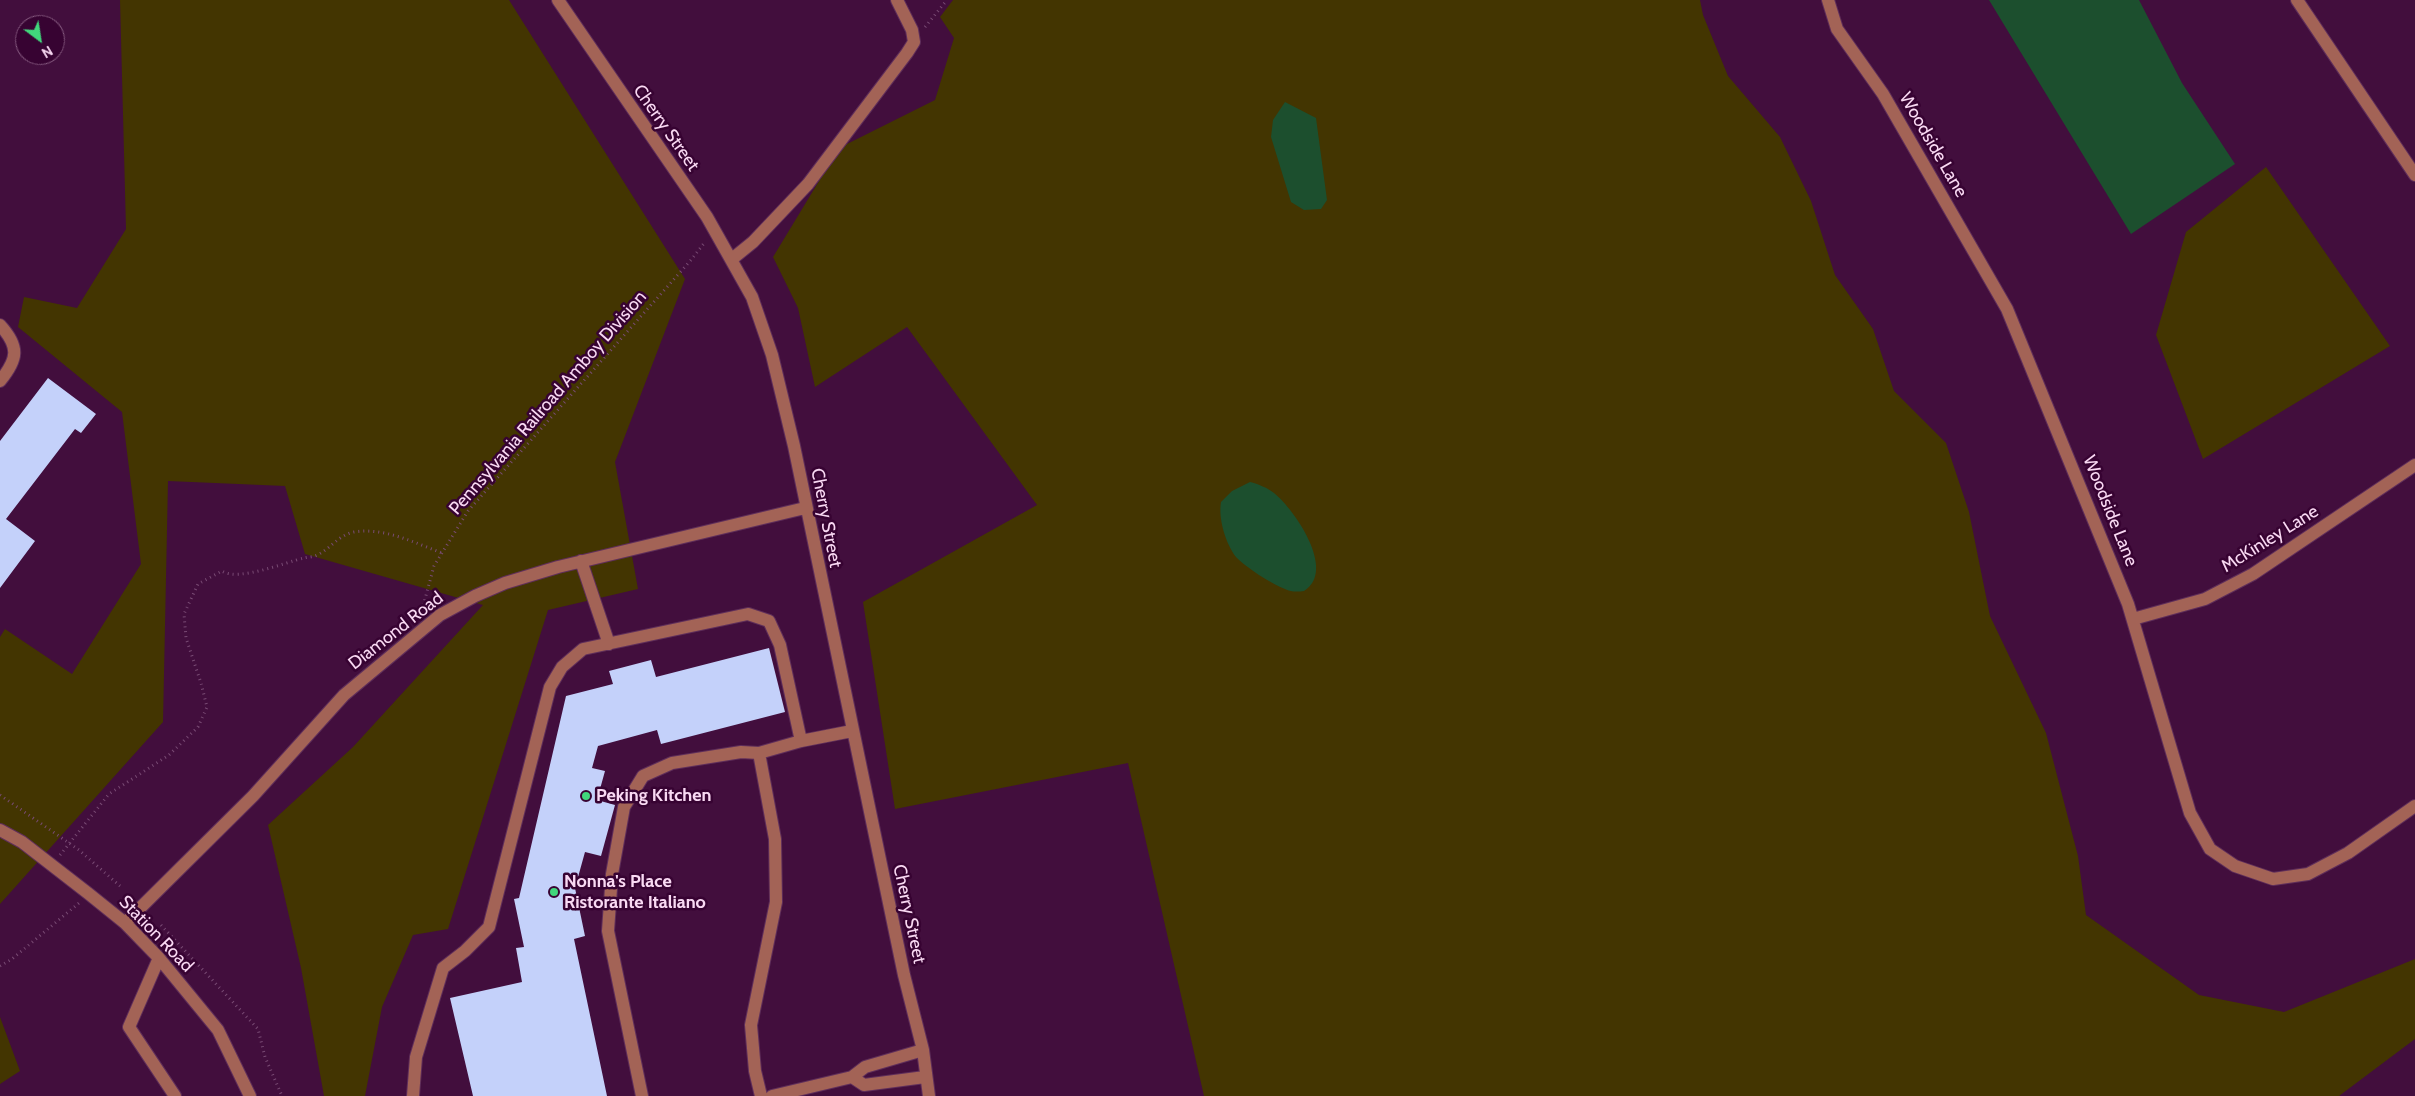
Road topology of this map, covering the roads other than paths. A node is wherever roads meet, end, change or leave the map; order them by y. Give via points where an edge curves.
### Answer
1 (558, 0) edge
2 (897, 0) edge
3 (1828, 0) edge
4 (2297, 0) edge
5 (2415, 175) edge
6 (732, 259) junction
7 (0, 325) edge
8 (0, 381) edge
9 (2415, 465) edge
10 (805, 508) junction
11 (581, 561) junction
12 (2133, 619) junction
13 (609, 644) junction
14 (852, 731) junction
15 (801, 741) junction
16 (759, 753) junction
17 (2415, 806) edge
18 (0, 830) edge
19 (125, 923) junction
20 (159, 958) junction
21 (922, 1050) junction
22 (852, 1077) junction
23 (925, 1077) junction
24 (175, 1096) edge
25 (250, 1096) edge
26 (413, 1096) edge
27 (642, 1096) edge
28 (761, 1096) edge
29 (772, 1096) edge
30 (930, 1096) edge

1 - 6 street, Cherry Street
2 - 6 street via 912,30 914,42 808,184 753,242
3 - 12 street, Woodside Lane via 1837,29 1883,94 2007,309
4 - 5 street
6 - 10 street, Cherry Street via 752,297 772,355
7 - 8 street via 12,338 15,354 9,370
9 - 12 street, McKinley Lane via 2253,574 2205,599
10 - 11 street, Diamond Road
10 - 14 street, Cherry Street
11 - 13 street
11 - 19 street, Diamond Road via 505,583 440,615 344,695 253,796
12 - 17 street, Woodside Lane via 2190,813 2210,849 2235,866 2273,878 2308,874 2348,852
13 - 15 street via 748,614 769,621 780,645
13 - 26 street via 583,649 562,667 550,687 489,927 444,968 416,1057
14 - 15 street
14 - 21 street, Cherry Street
15 - 16 street
16 - 27 street via 741,752 672,763 643,776 624,807 612,874 608,930
16 - 28 street via 775,839 776,902 751,1025
18 - 19 street, Station Road via 22,842
19 - 20 street, Station Road
20 - 24 street via 129,1027
20 - 25 street, Station Road via 218,1030
21 - 22 street via 865,1067
21 - 23 street, Cherry Street
22 - 23 street via 864,1085
22 - 29 street
23 - 30 street, Cherry Street

